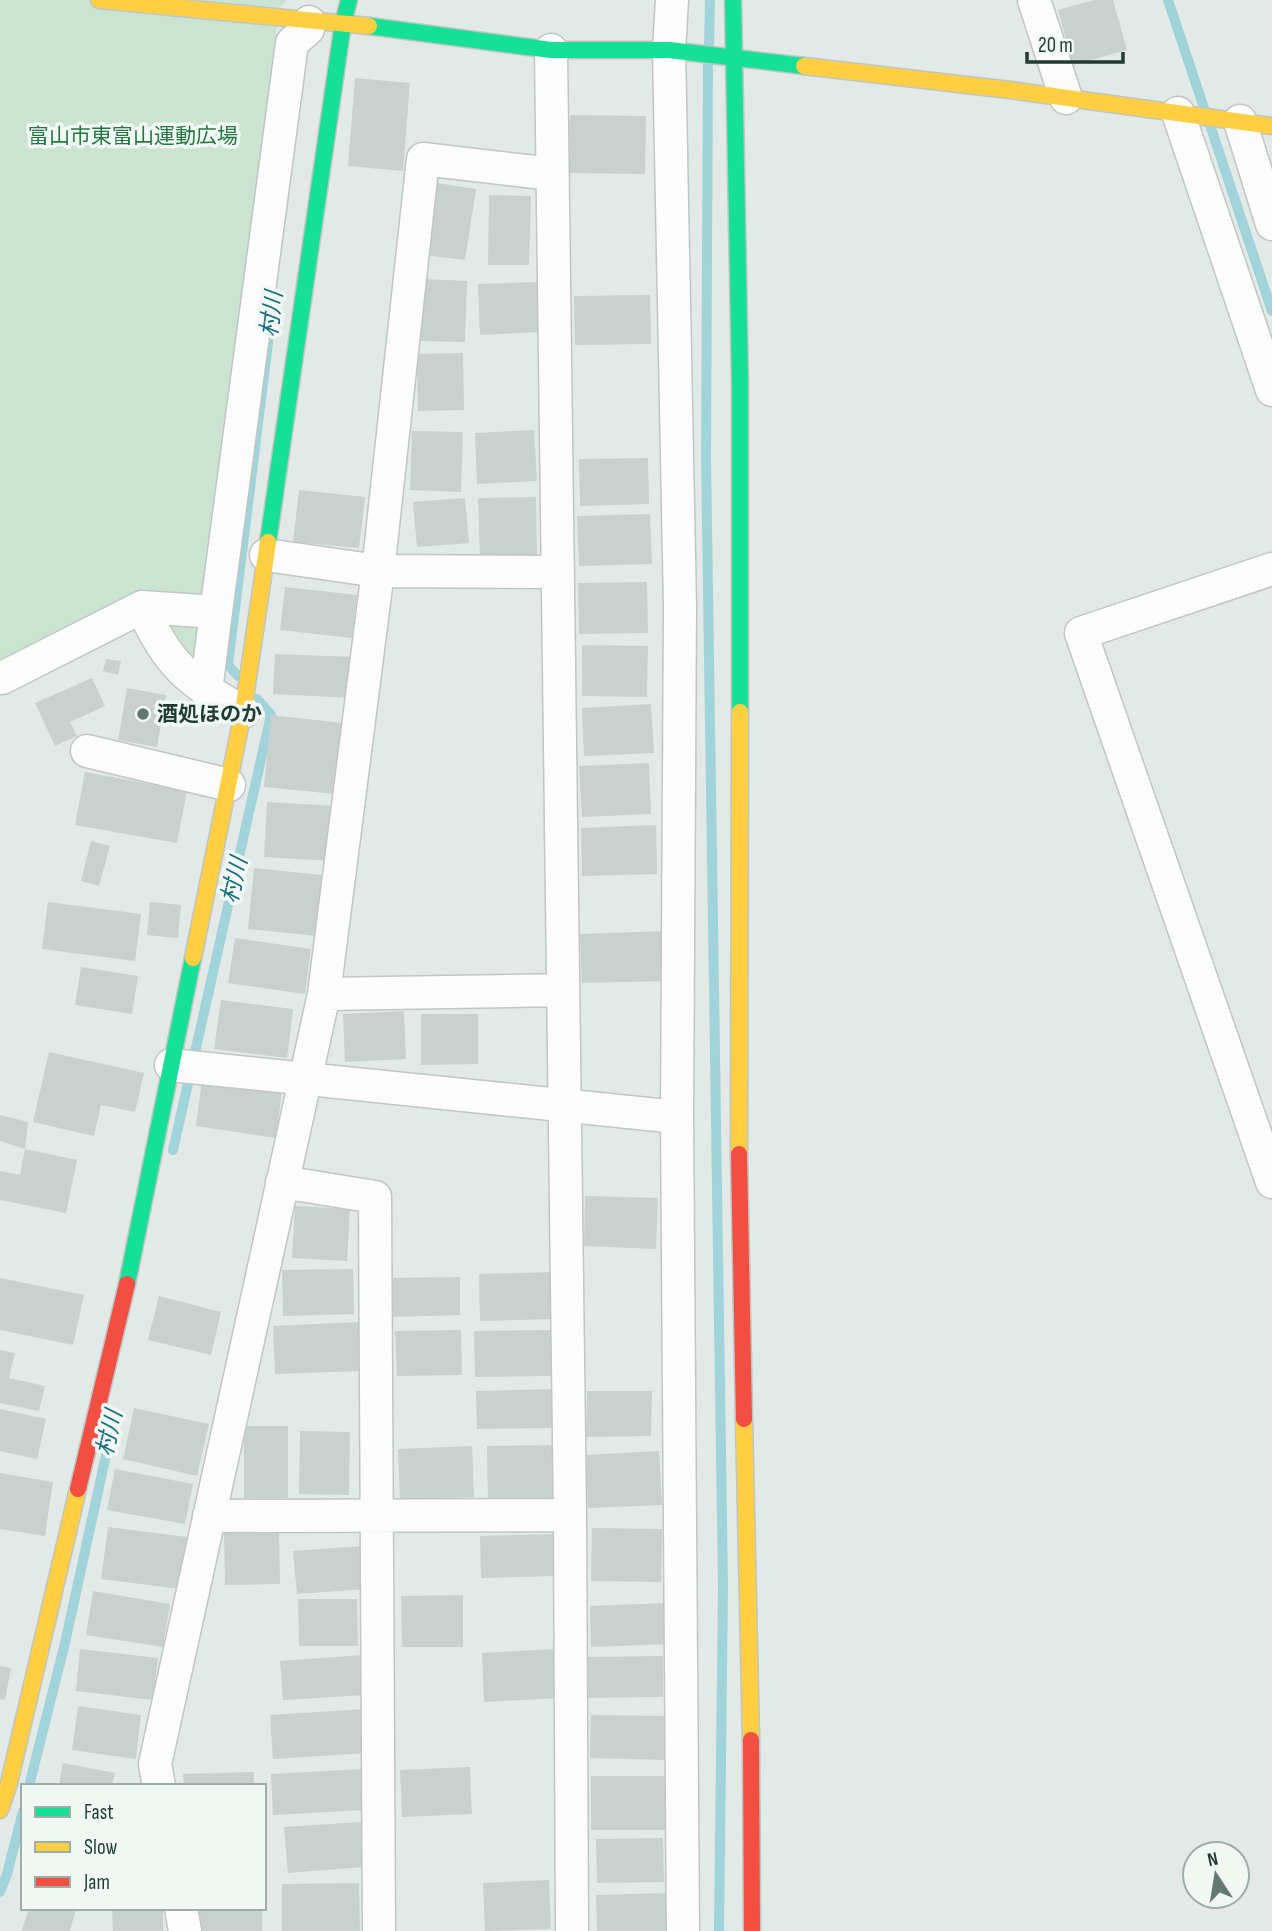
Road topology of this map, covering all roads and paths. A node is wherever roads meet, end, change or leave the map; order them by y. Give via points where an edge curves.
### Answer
1 (99, 0) edge
2 (349, 0) edge
3 (672, 0) edge
4 (733, 0) edge
5 (1034, 0) edge
6 (309, 22) junction
7 (343, 23) junction
8 (551, 50) junction
9 (669, 50) junction
10 (734, 58) junction
11 (1066, 98) junction
12 (1178, 113) junction
13 (1240, 121) junction
14 (1272, 126) edge
15 (552, 174) junction
16 (1272, 224) edge
17 (1272, 390) edge
18 (266, 555) junction
19 (1272, 569) edge
20 (378, 571) junction
21 (558, 572) junction
22 (142, 607) junction
23 (216, 612) junction
24 (1, 683) edge
25 (206, 691) junction
26 (243, 712) junction
27 (87, 751) dead end
28 (229, 785) junction
29 (563, 990) junction
30 (324, 994) junction
31 (171, 1065) junction
32 (305, 1078) junction
33 (565, 1105) junction
34 (677, 1117) junction
35 (282, 1182) junction
36 (1272, 1182) edge
37 (570, 1515) junction
38 (209, 1516) junction
39 (376, 1516) junction
40 (159, 1784) edge
41 (0, 1810) edge
42 (181, 1910) edge
43 (185, 1931) edge
44 (379, 1931) edge
45 (572, 1931) edge
46 (683, 1931) edge
47 (752, 1931) edge

1 - 6 street
2 - 7 street
3 - 9 street
4 - 10 street
5 - 11 street
6 - 7 street
6 - 23 street via 309,29 292,43
7 - 8 street
7 - 18 street
8 - 9 street
8 - 15 street
9 - 10 street
9 - 34 street via 680,607
10 - 11 street
10 - 47 street via 740,383 739,1244 751,1673
11 - 12 street
12 - 13 street
12 - 17 street
13 - 14 street
13 - 16 street
15 - 20 street via 423,159
15 - 21 street
18 - 20 street
18 - 26 street
19 - 36 street via 1081,633
20 - 21 street
20 - 30 street
21 - 29 street
22 - 23 street
22 - 24 street
22 - 25 street via 157,641 181,671
23 - 25 street
25 - 26 street
26 - 28 street
27 - 28 street
28 - 31 street
29 - 30 street
29 - 33 street
30 - 32 street
31 - 32 street
31 - 41 street via 127,1282
32 - 33 street
32 - 35 street
33 - 34 street
33 - 37 street
34 - 46 street
35 - 38 street
35 - 39 street via 375,1198
37 - 39 street
37 - 45 street
38 - 39 street
38 - 40 street via 155,1764
39 - 44 street
42 - 43 street

